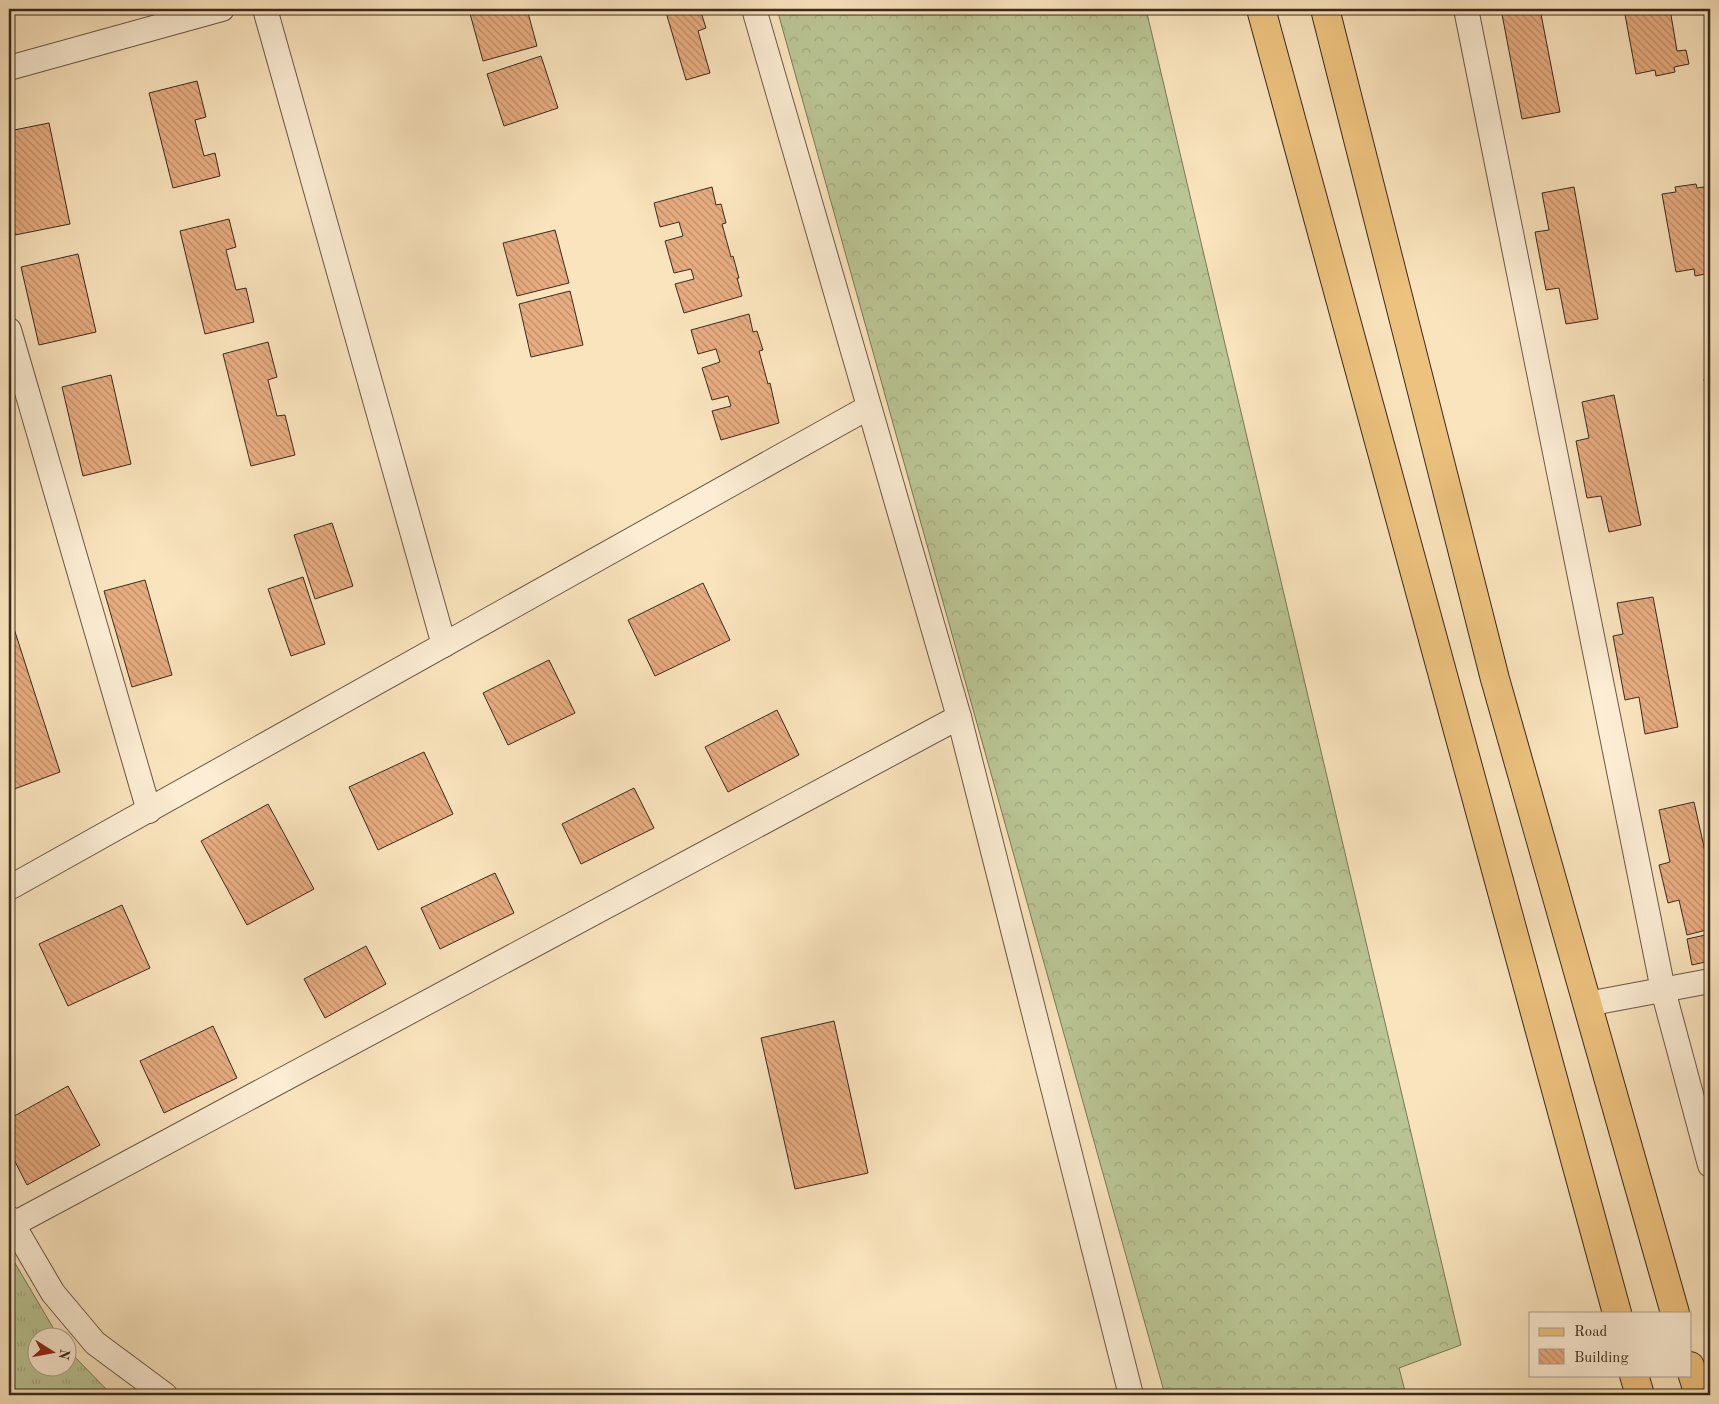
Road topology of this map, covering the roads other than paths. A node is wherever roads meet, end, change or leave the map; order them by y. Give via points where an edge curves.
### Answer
1 (222, 9) edge
2 (265, 9) edge
3 (754, 9) edge
4 (1261, 9) edge
5 (1324, 9) edge
6 (1466, 9) edge
7 (9, 68) edge
8 (9, 330) edge
9 (869, 406) junction
10 (444, 645) junction
11 (959, 717) junction
12 (148, 811) junction
13 (9, 888) edge
14 (1710, 981) edge
15 (1663, 990) junction
16 (1587, 1004) junction
17 (1710, 1165) edge
18 (11, 1222) edge
19 (1617, 1312) edge
20 (1675, 1312) edge
21 (1692, 1372) edge
22 (1634, 1376) edge
23 (165, 1395) edge
24 (1132, 1395) edge
25 (1640, 1395) edge
26 (1699, 1395) edge

1 - 7 street
2 - 10 street
3 - 9 street
4 - 19 main road
5 - 16 main road via 1495,679
6 - 15 street
8 - 12 street
9 - 10 street
9 - 11 street
10 - 12 street
11 - 18 street
11 - 24 street
12 - 13 street
14 - 15 street
15 - 16 street
15 - 17 street
16 - 20 main road
18 - 23 street via 53,1293 94,1343
21 - 26 main road
22 - 25 main road

